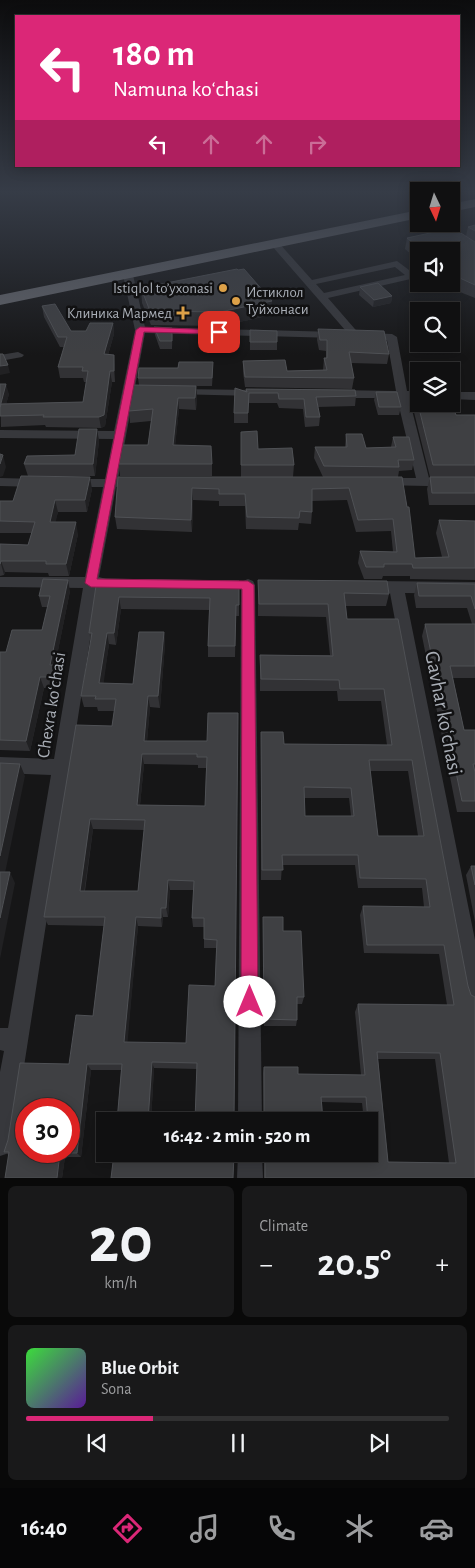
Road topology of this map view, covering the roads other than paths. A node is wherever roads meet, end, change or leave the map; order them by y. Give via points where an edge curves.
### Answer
1 (232, 245) edge
2 (270, 245) edge
3 (276, 245) edge
4 (128, 275) junction
5 (309, 283) junction
6 (0, 291) edge
7 (321, 297) junction
8 (0, 300) edge
9 (140, 330) junction
10 (356, 336) junction
11 (18, 355) dead end
12 (0, 358) edge
13 (167, 392) edge
14 (265, 393) edge
15 (324, 394) edge
16 (402, 394) junction
17 (410, 394) edge
18 (460, 396) edge
19 (475, 396) edge
20 (0, 434) edge
21 (120, 436) junction
22 (0, 482) edge
23 (374, 482) edge
24 (423, 482) junction
25 (110, 483) junction
26 (130, 483) edge
27 (475, 483) edge
28 (0, 582) edge
29 (91, 583) junction
30 (118, 583) edge
31 (268, 585) edge
32 (357, 586) edge
33 (396, 587) junction
34 (475, 588) edge
35 (0, 765) edge
36 (61, 767) junction
37 (475, 994) edge
38 (9, 1040) edge
39 (250, 1112) edge
40 (0, 1144) edge
41 (250, 1162) edge
42 (250, 1178) edge

1 - 6 highway
2 - 4 highway
3 - 5 street
4 - 8 highway
4 - 9 street, Chexra koʻchasi
5 - 7 street
5 - 7 street via 397,264 412,276
7 - 10 street
9 - 10 street
9 - 21 street, Chexra koʻchasi via 133,391
10 - 16 street via 392,338
11 - 12 street
13 - 14 street
15 - 16 street
16 - 17 street
16 - 24 street
18 - 19 street
20 - 21 street
21 - 25 street, Chexra koʻchasi
22 - 25 street
23 - 24 street
24 - 27 street
25 - 26 street
25 - 29 street, Chexra koʻchasi
28 - 29 street
29 - 30 street
29 - 36 street, Chexra koʻchasi
31 - 39 street via 239,585
32 - 33 street
33 - 34 street
33 - 37 street, Gavhar koʻchasi
35 - 36 street
36 - 38 street, Chexra koʻchasi
38 - 40 street, Chexra koʻchasi
41 - 42 street

